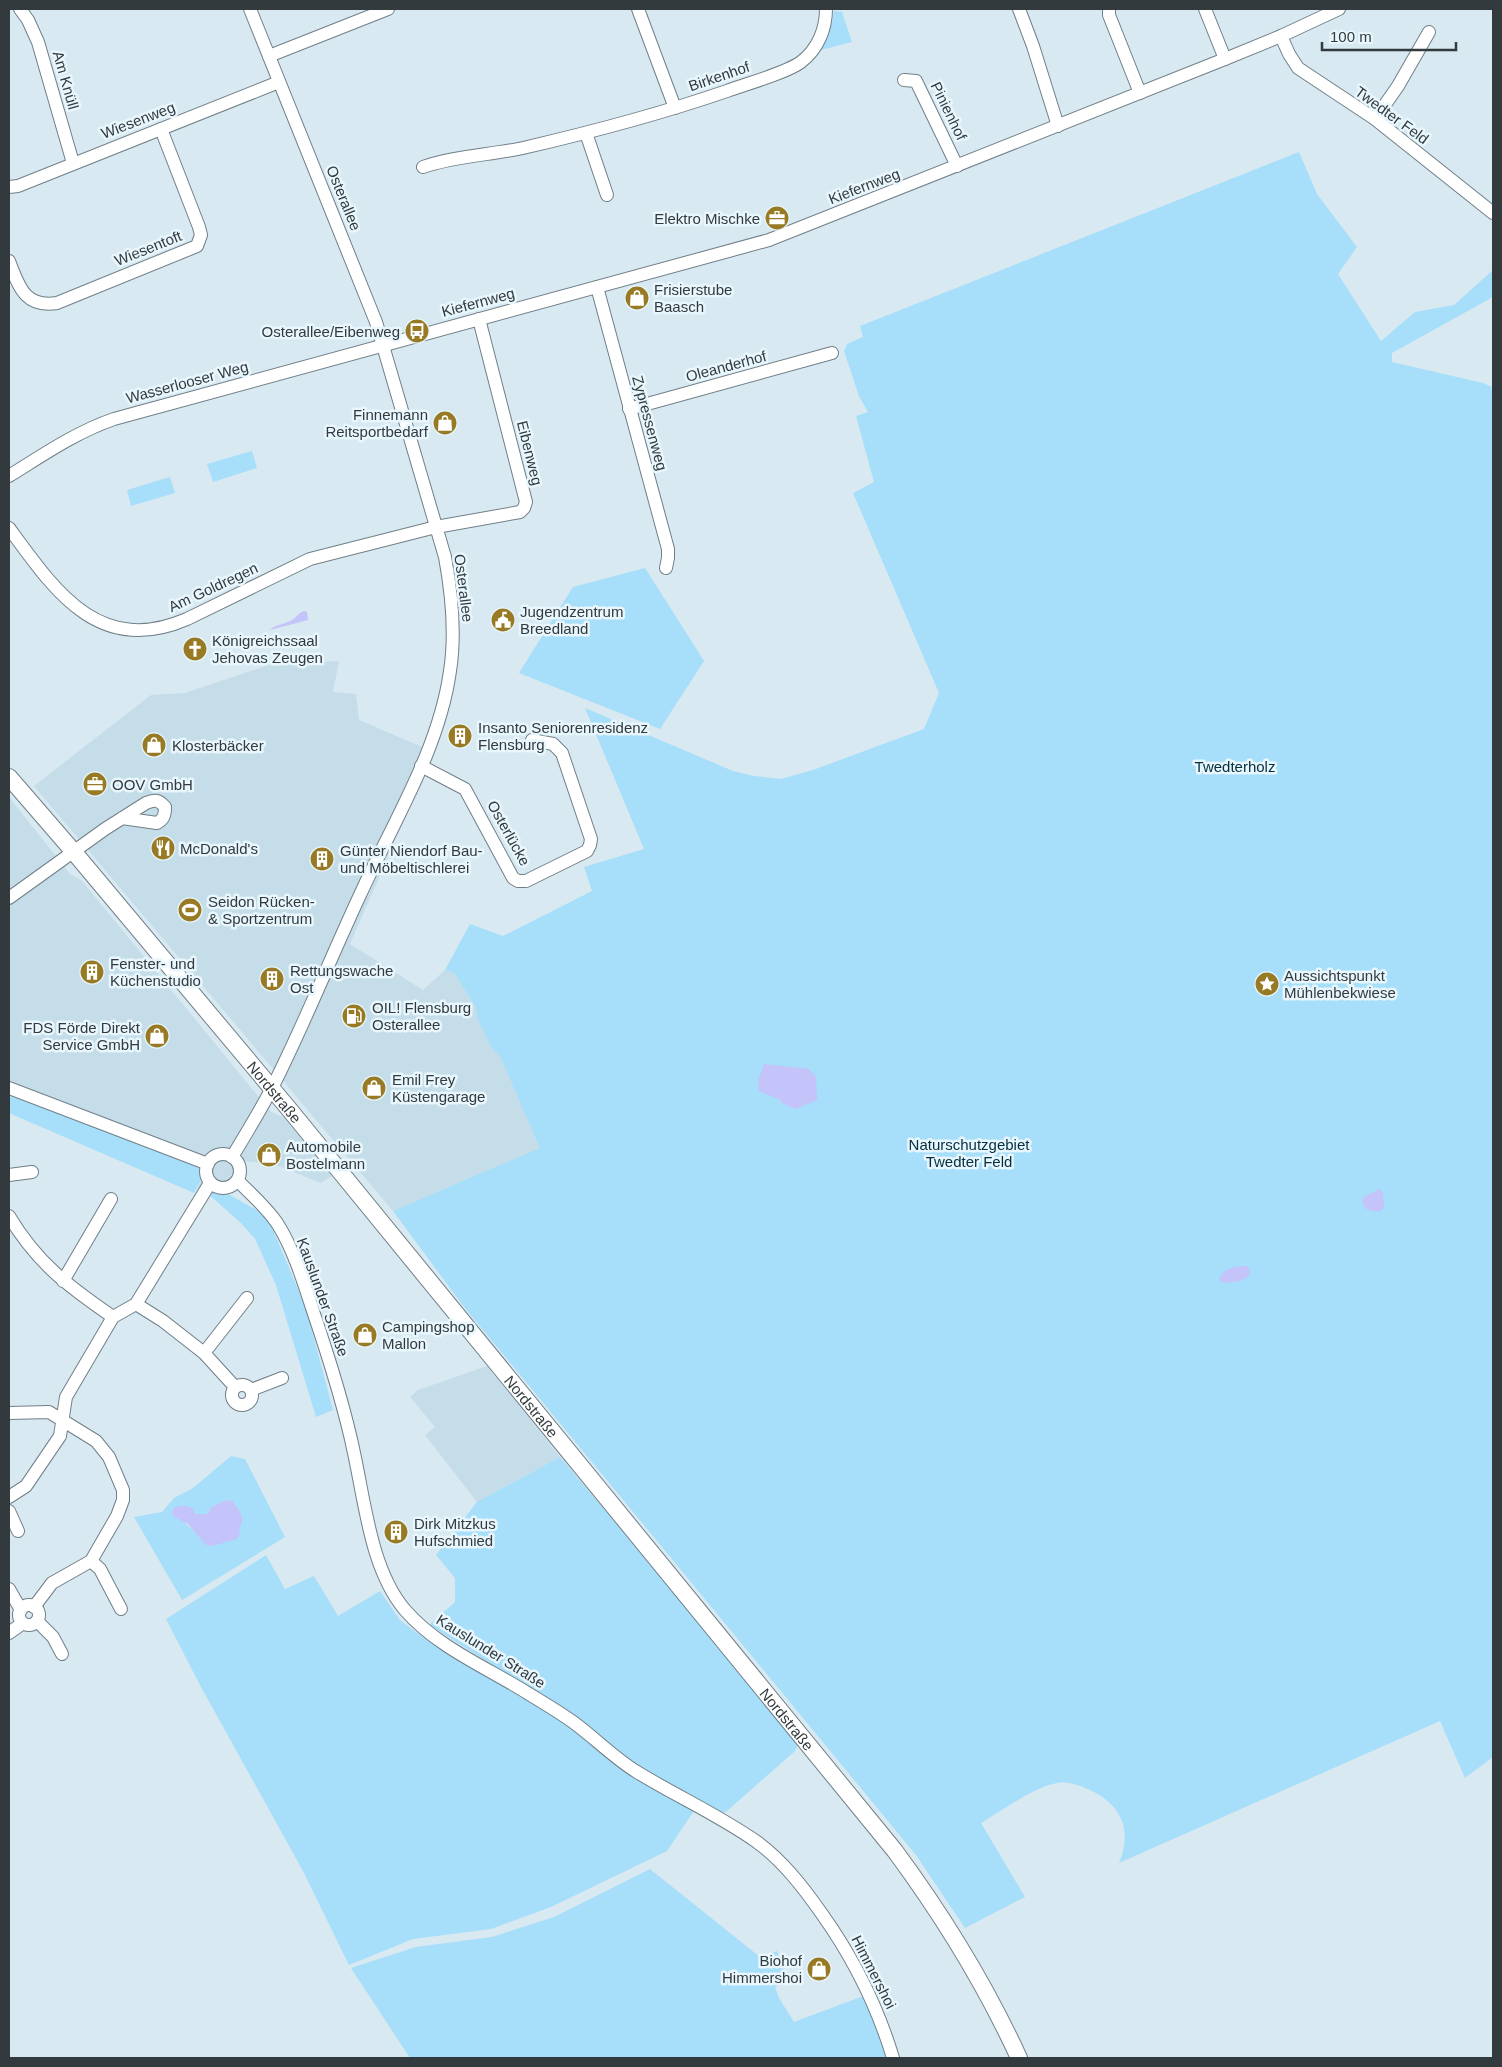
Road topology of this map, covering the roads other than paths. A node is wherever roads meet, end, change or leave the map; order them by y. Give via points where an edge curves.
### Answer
1 (20, 9) edge
2 (250, 9) edge
3 (388, 9) edge
4 (638, 9) edge
5 (826, 9) edge
6 (1018, 9) edge
7 (1108, 9) edge
8 (1205, 9) edge
9 (1339, 9) edge
10 (1323, 13) edge
11 (1430, 32) dead end
12 (1281, 36) junction
13 (269, 56) junction
14 (1224, 59) junction
15 (904, 80) dead end
16 (279, 82) junction
17 (1140, 93) junction
18 (675, 108) junction
19 (1376, 119) junction
20 (1058, 126) junction
21 (161, 129) junction
22 (586, 134) junction
23 (73, 163) junction
24 (957, 166) junction
25 (423, 168) dead end
26 (9, 187) edge
27 (607, 195) dead end
28 (1493, 213) edge
29 (9, 261) edge
30 (597, 287) junction
31 (479, 319) junction
32 (383, 345) junction
33 (832, 353) dead end
34 (629, 409) junction
35 (9, 476) edge
36 (436, 527) junction
37 (9, 528) edge
38 (666, 568) dead end
39 (532, 740) dead end
40 (421, 766) junction
41 (9, 777) edge
42 (122, 818) dead end
43 (73, 851) junction
44 (9, 898) edge
45 (9, 1088) edge
46 (272, 1088) junction
47 (232, 1157) junction
48 (208, 1164) junction
49 (32, 1172) dead end
50 (9, 1175) edge
51 (238, 1181) junction
52 (210, 1183) junction
53 (111, 1199) dead end
54 (9, 1216) edge
55 (63, 1281) junction
56 (247, 1298) dead end
57 (136, 1304) junction
58 (113, 1317) junction
59 (204, 1352) junction
60 (282, 1378) dead end
61 (234, 1387) junction
62 (251, 1390) junction
63 (9, 1413) edge
64 (61, 1418) junction
65 (9, 1497) edge
66 (9, 1511) edge
67 (18, 1531) dead end
68 (92, 1561) junction
69 (9, 1589) edge
70 (34, 1607) junction
71 (121, 1609) dead end
72 (21, 1610) junction
73 (37, 1621) junction
74 (23, 1623) junction
75 (9, 1633) edge
76 (62, 1654) dead end
77 (816, 1905) joint
78 (893, 2058) edge
79 (1020, 2058) edge

1 - 23 street, Am Knüll via 38,42
2 - 13 street, Osterallee
3 - 13 street
4 - 18 street
5 - 18 street, Birkenhof via 821,36 801,62
6 - 20 street
7 - 17 street
8 - 14 street
9 - 10 street, Kiefernweg
10 - 12 street, Kiefernweg
11 - 19 street
12 - 14 street, Kiefernweg
12 - 19 street, Twedter Feld via 1298,68
13 - 16 street, Osterallee
14 - 17 street, Kiefernweg
15 - 24 street, Pinienhof via 916,81
16 - 21 street, Wiesenweg
16 - 32 street, Osterallee
17 - 20 street, Kiefernweg
18 - 22 street, Birkenhof
19 - 28 street, Twedter Feld
20 - 24 street, Kiefernweg
21 - 23 street, Wiesenweg
21 - 29 street, Wiesentoft via 201,235 197,246 57,302 40,304 24,294
22 - 25 street, Birkenhof via 437,162
22 - 27 street
23 - 26 street, Wiesenweg
24 - 30 street, Kiefernweg via 769,240
30 - 31 street, Kiefernweg
30 - 34 street, Zypressenweg
31 - 32 street, Kiefernweg
31 - 36 street, Eibenweg via 526,502 520,512
32 - 35 street, Wasserlooser Weg via 114,419 70,438
32 - 36 street, Osterallee
33 - 34 street, Oleanderhof
34 - 38 street, Zypressenweg via 668,549
36 - 37 street, Am Goldregen via 310,559 177,624 131,631 105,625 68,602
36 - 40 street, Osterallee via 450,586 452,643 444,702
39 - 40 street, Osterlücke via 554,744 562,753 591,839 587,851 526,881 513,878 466,789
40 - 46 street, Osterallee
41 - 43 main road, Nordstraße
42 - 43 street
43 - 44 street
43 - 46 main road, Nordstraße
45 - 48 street
46 - 47 street, Osterallee
46 - 79 main road, Nordstraße via 895,1851 974,1968
47 - 48 street via 221,1154
47 - 51 street via 239,1166
48 - 52 street via 206,1174
49 - 50 street
51 - 52 street via 224,1189
51 - 77 street, Kauslunder Straße via 265,1208 286,1239 306,1291 353,1448 374,1546 392,1592 416,1622 436,1638 573,1722 634,1770 743,1832 777,1858
52 - 57 street
53 - 55 street
54 - 55 street via 33,1252
55 - 58 street
56 - 59 street
57 - 58 street
57 - 59 street
58 - 64 street via 66,1397
59 - 61 street
60 - 62 street
61 - 62 street via 244,1384
61 - 62 street via 232,1396 239,1404 251,1399
63 - 64 street via 49,1412
64 - 65 street via 60,1436 26,1486
64 - 68 street via 104,1449 123,1490 117,1516
66 - 67 street
68 - 70 street via 52,1583
68 - 71 street via 100,1569
69 - 72 street
70 - 72 street via 25,1606
70 - 73 street via 39,1615
72 - 74 street
73 - 74 street via 28,1625
73 - 76 street via 53,1637
74 - 75 street
77 - 78 street, Himmershoi via 858,1970 875,2005

